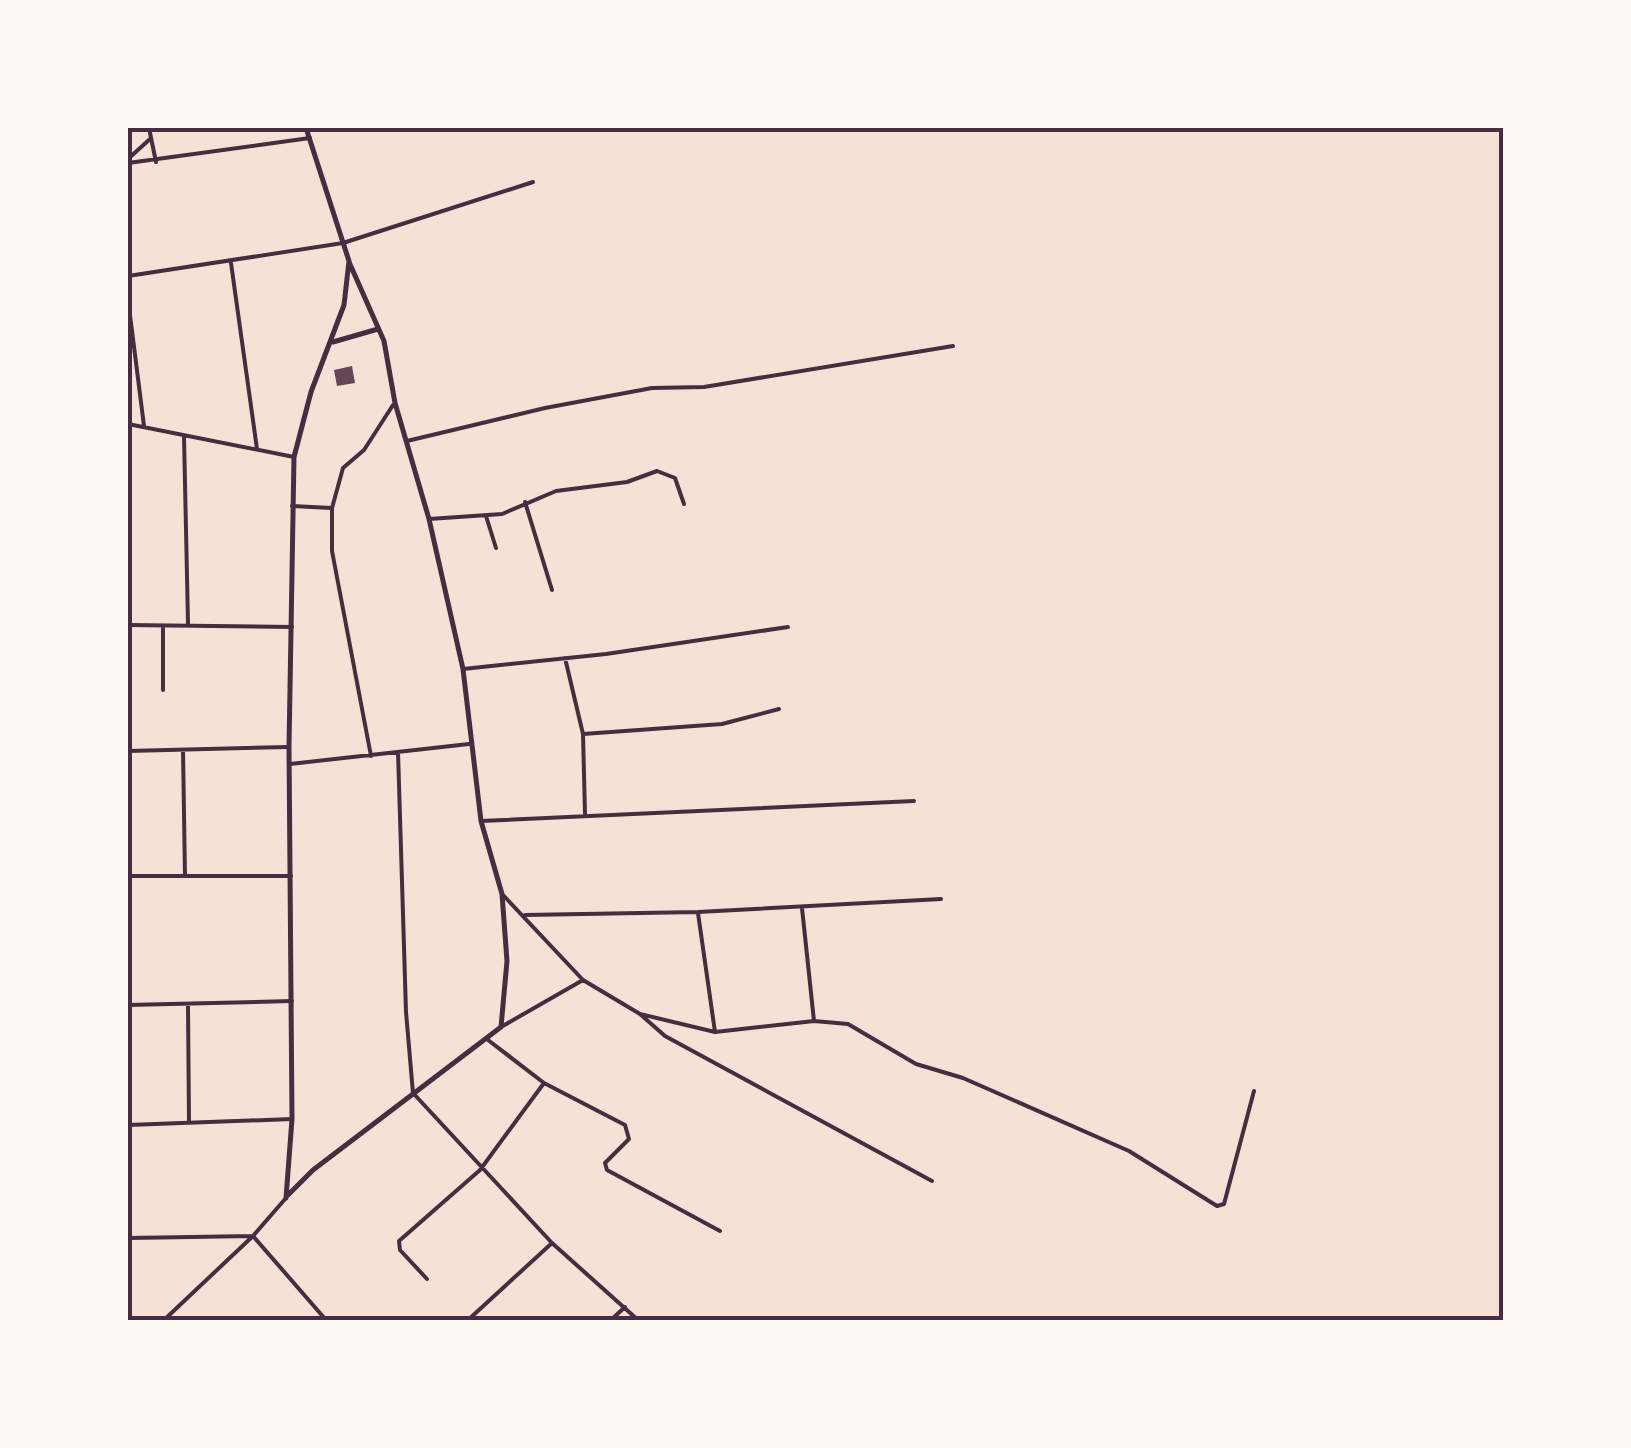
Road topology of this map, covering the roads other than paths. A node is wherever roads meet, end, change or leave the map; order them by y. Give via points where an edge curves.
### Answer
1 (149, 128) edge
2 (306, 128) edge
3 (310, 138) junction
4 (150, 139) junction
5 (128, 161) edge
6 (156, 162) junction
7 (533, 182) dead end
8 (343, 243) junction
9 (349, 261) junction
10 (231, 262) junction
11 (128, 276) edge
12 (128, 299) edge
13 (379, 328) junction
14 (333, 342) junction
15 (953, 346) dead end
16 (395, 403) junction
17 (128, 424) edge
18 (144, 426) junction
19 (184, 436) junction
20 (407, 442) junction
21 (257, 449) junction
22 (294, 457) junction
23 (525, 502) junction
24 (684, 504) dead end
25 (292, 506) junction
26 (332, 508) junction
27 (486, 516) junction
28 (429, 519) junction
29 (496, 548) dead end
30 (552, 590) dead end
31 (188, 624) junction
32 (128, 625) edge
33 (162, 626) junction
34 (292, 627) junction
35 (788, 628) dead end
36 (565, 658) junction
37 (462, 669) junction
38 (164, 690) dead end
39 (779, 708) dead end
40 (584, 734) junction
41 (470, 744) junction
42 (289, 747) junction
43 (183, 750) junction
44 (128, 751) edge
45 (398, 752) junction
46 (371, 756) junction
47 (290, 764) junction
48 (914, 801) dead end
49 (585, 814) junction
50 (481, 821) junction
51 (128, 876) edge
52 (185, 876) junction
53 (291, 876) junction
54 (502, 894) junction
55 (941, 898) dead end
56 (802, 908) junction
57 (698, 912) junction
58 (525, 914) junction
59 (583, 980) junction
60 (292, 1001) junction
61 (188, 1004) junction
62 (128, 1005) edge
63 (640, 1014) junction
64 (814, 1021) junction
65 (501, 1027) junction
66 (715, 1032) junction
67 (488, 1040) junction
68 (544, 1083) junction
69 (1254, 1091) dead end
70 (413, 1093) junction
71 (292, 1119) junction
72 (190, 1123) junction
73 (128, 1125) edge
74 (480, 1170) junction
75 (932, 1181) dead end
76 (286, 1198) junction
77 (720, 1231) dead end
78 (253, 1236) junction
79 (128, 1238) edge
80 (552, 1242) junction
81 (427, 1279) dead end
82 (625, 1307) junction
83 (164, 1320) edge
84 (326, 1320) edge
85 (468, 1320) edge
86 (611, 1320) edge
87 (638, 1320) edge

1 - 4 street
2 - 3 street
3 - 6 street
3 - 8 street
4 - 5 street
4 - 6 street
5 - 6 street
7 - 8 street
8 - 9 street
8 - 10 street
9 - 13 street
9 - 14 street
10 - 11 street
10 - 21 street
12 - 18 street
13 - 14 street
13 - 16 street
14 - 22 street
15 - 20 street via 704,387 652,388
16 - 20 street
16 - 26 street via 364,450 343,468
17 - 18 street
18 - 19 street
19 - 21 street
19 - 31 street
20 - 28 street
21 - 22 street
22 - 25 street
23 - 24 street via 656,470 675,478
23 - 27 street
23 - 30 street
25 - 26 street
25 - 34 street
26 - 46 street via 332,551
27 - 28 street
27 - 29 street
28 - 37 street
31 - 33 street
31 - 34 street
32 - 33 street
33 - 38 street
34 - 42 street
35 - 36 street
36 - 37 street
36 - 40 street
37 - 41 street
39 - 40 street via 722,724
40 - 49 street
41 - 45 street
41 - 50 street
42 - 43 street
42 - 47 street
43 - 44 street
43 - 52 street
45 - 46 street
45 - 70 street
46 - 47 street
47 - 53 street
48 - 49 street
49 - 50 street
50 - 54 street
51 - 52 street
52 - 53 street
53 - 60 street
54 - 58 street
54 - 65 street via 508,961
55 - 56 street
56 - 57 street
56 - 64 street
57 - 58 street
57 - 66 street
58 - 59 street
59 - 63 street
59 - 65 street
60 - 61 street
60 - 71 street
61 - 62 street
61 - 72 street
63 - 66 street
63 - 75 street via 665,1036
64 - 66 street
64 - 69 street via 848,1024 916,1064 1048,1113 1129,1151 1217,1206 1224,1204
65 - 67 street
67 - 68 street
67 - 70 street
68 - 74 street
68 - 77 street via 630,1132 605,1163 607,1170
70 - 74 street
70 - 76 street
71 - 72 street
71 - 76 street
72 - 73 street
74 - 80 street
74 - 81 street via 399,1242
76 - 78 street
78 - 79 street
78 - 83 street
78 - 84 street
80 - 82 street
80 - 85 street
82 - 86 street
82 - 87 street

